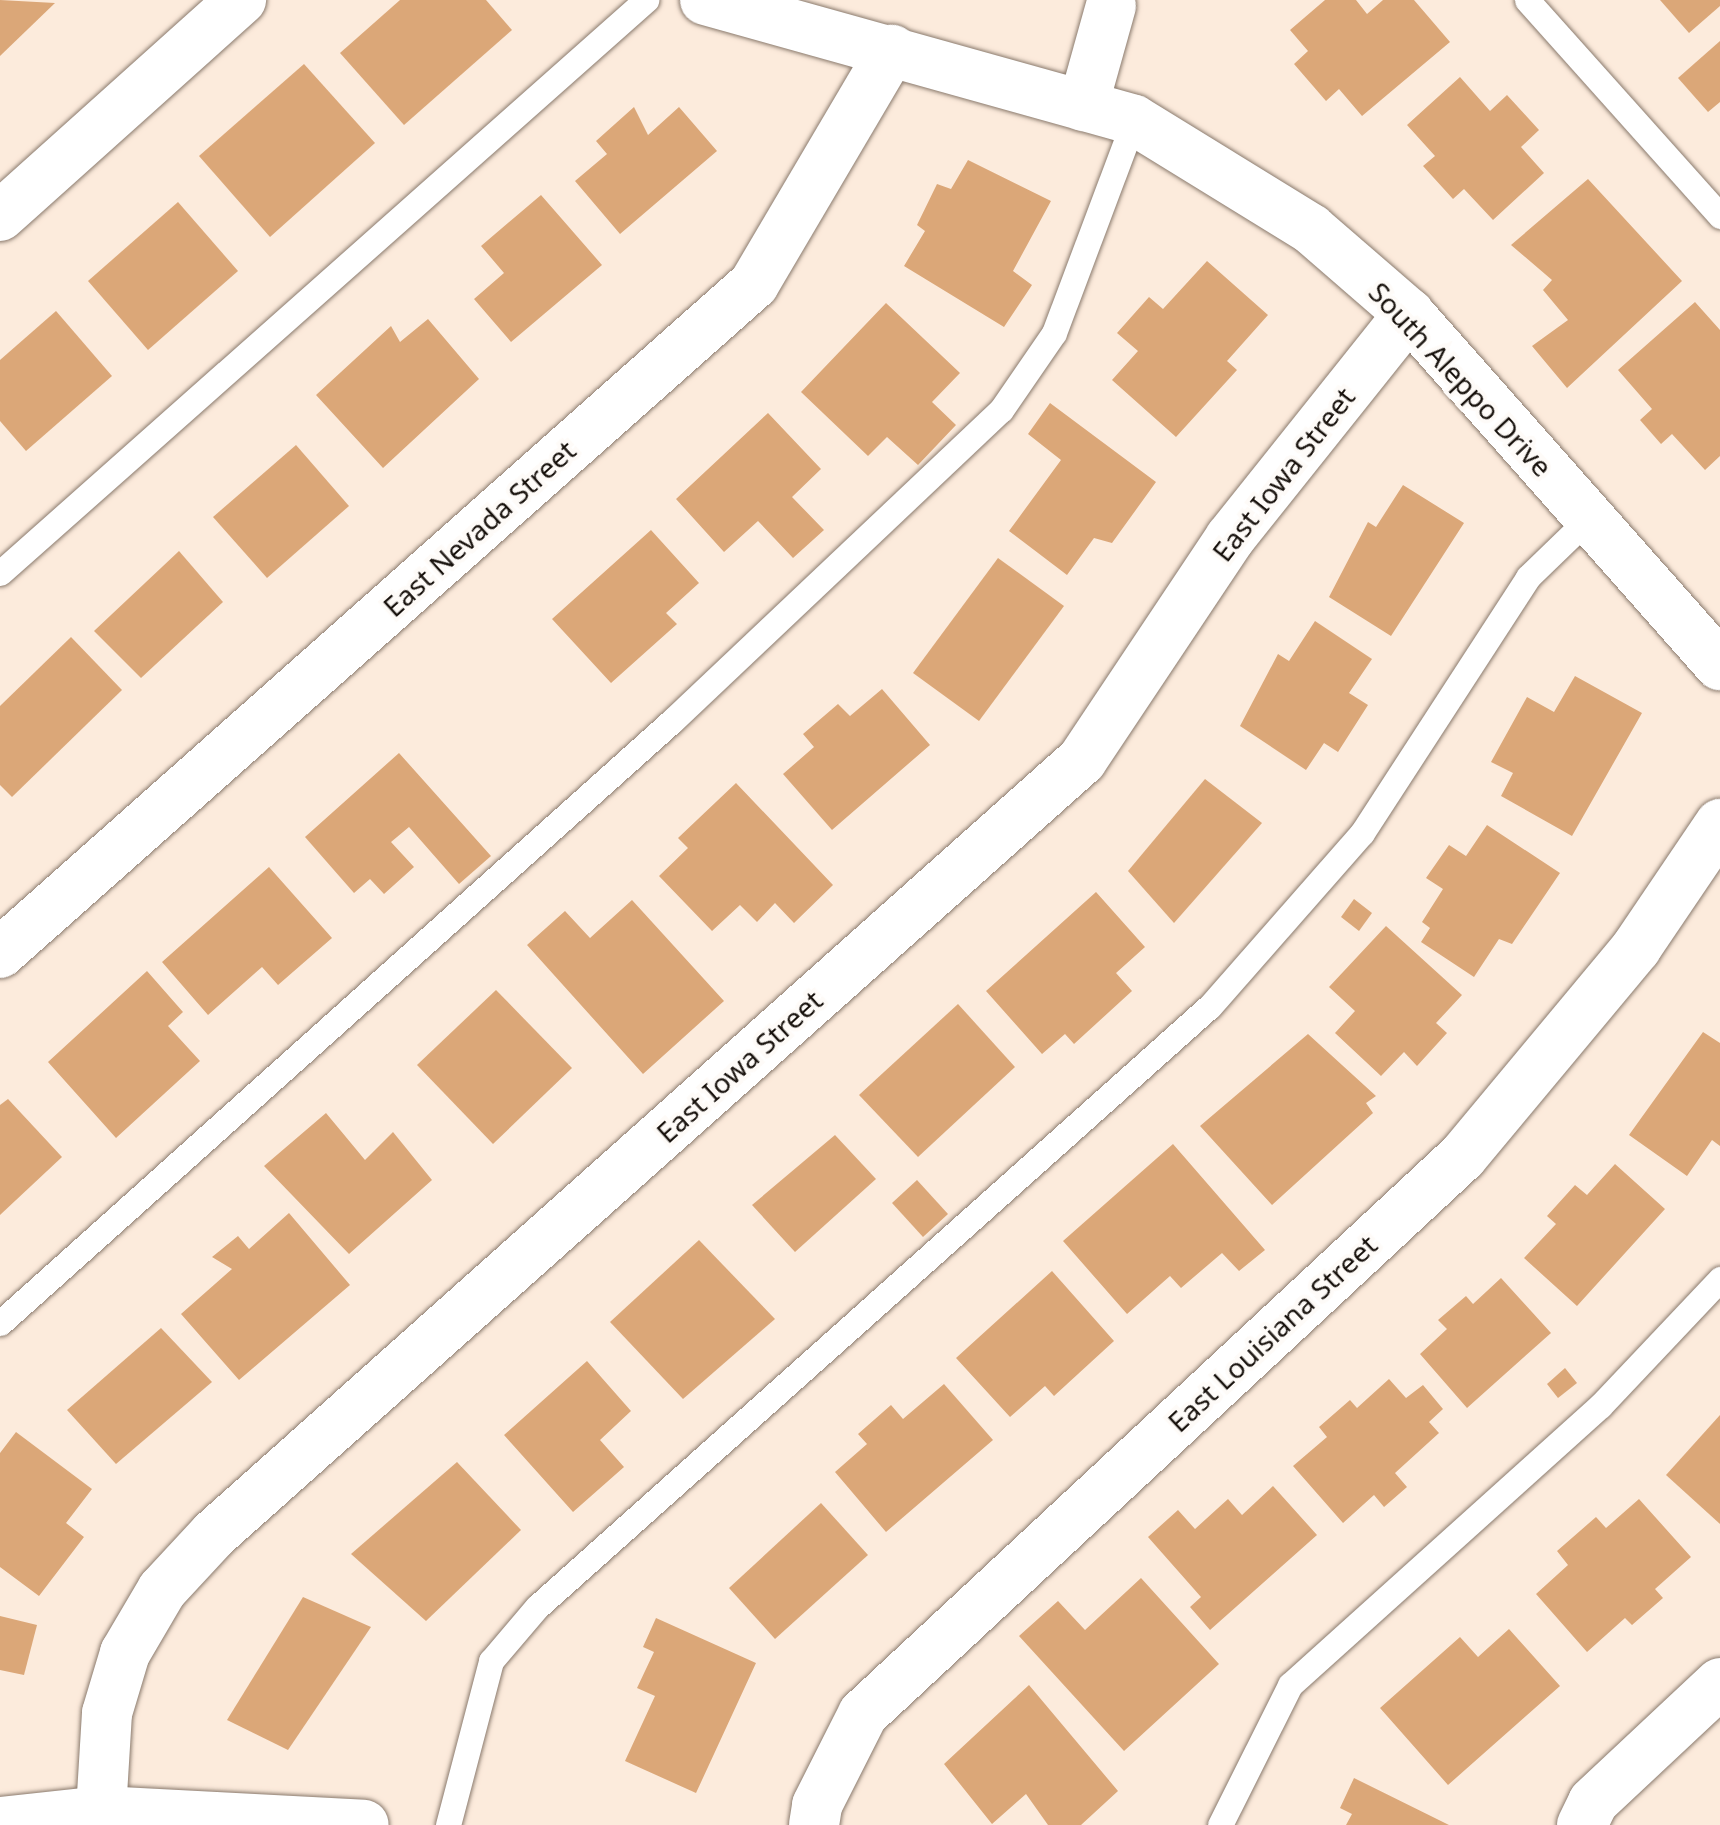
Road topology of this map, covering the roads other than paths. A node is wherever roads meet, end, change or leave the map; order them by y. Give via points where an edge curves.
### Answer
1 (241, 0) edge
2 (646, 0) edge
3 (704, 0) edge
4 (1527, 0) edge
5 (1110, 6) dead end
6 (892, 50) junction
7 (1084, 106) junction
8 (1134, 120) junction
9 (0, 216) edge
10 (1720, 216) edge
11 (1409, 314) junction
12 (1590, 518) junction
13 (0, 574) edge
14 (1720, 666) edge
15 (1720, 824) edge
16 (0, 953) edge
17 (1720, 1280) edge
18 (0, 1323) edge
19 (1720, 1683) edge
20 (102, 1811) junction
21 (0, 1822) edge
22 (364, 1825) edge
23 (448, 1825) edge
24 (814, 1825) edge
25 (1220, 1825) edge
26 (1582, 1825) edge

1 - 9 street
2 - 13 lane
3 - 6 street, South Aleppo Drive
4 - 10 lane
5 - 7 street
6 - 7 street, South Aleppo Drive
6 - 16 street, East Nevada Street via 754,284
7 - 8 street, South Aleppo Drive
8 - 11 street, South Aleppo Drive via 1311,229
8 - 18 lane via 1054,333 1001,410 687,707
11 - 12 street, South Aleppo Drive
11 - 20 street, East Iowa Street via 1230,538 1082,760 214,1534 162,1590 125,1653 108,1713
12 - 14 street, South Aleppo Drive
12 - 23 lane via 1528,577 1362,832 1210,1006 537,1607 490,1661
15 - 24 street, East Louisiana Street via 1636,948 1463,1156 863,1714 817,1804
17 - 25 lane via 1600,1406 1290,1685
19 - 26 street via 1593,1802
20 - 21 street
20 - 22 street

